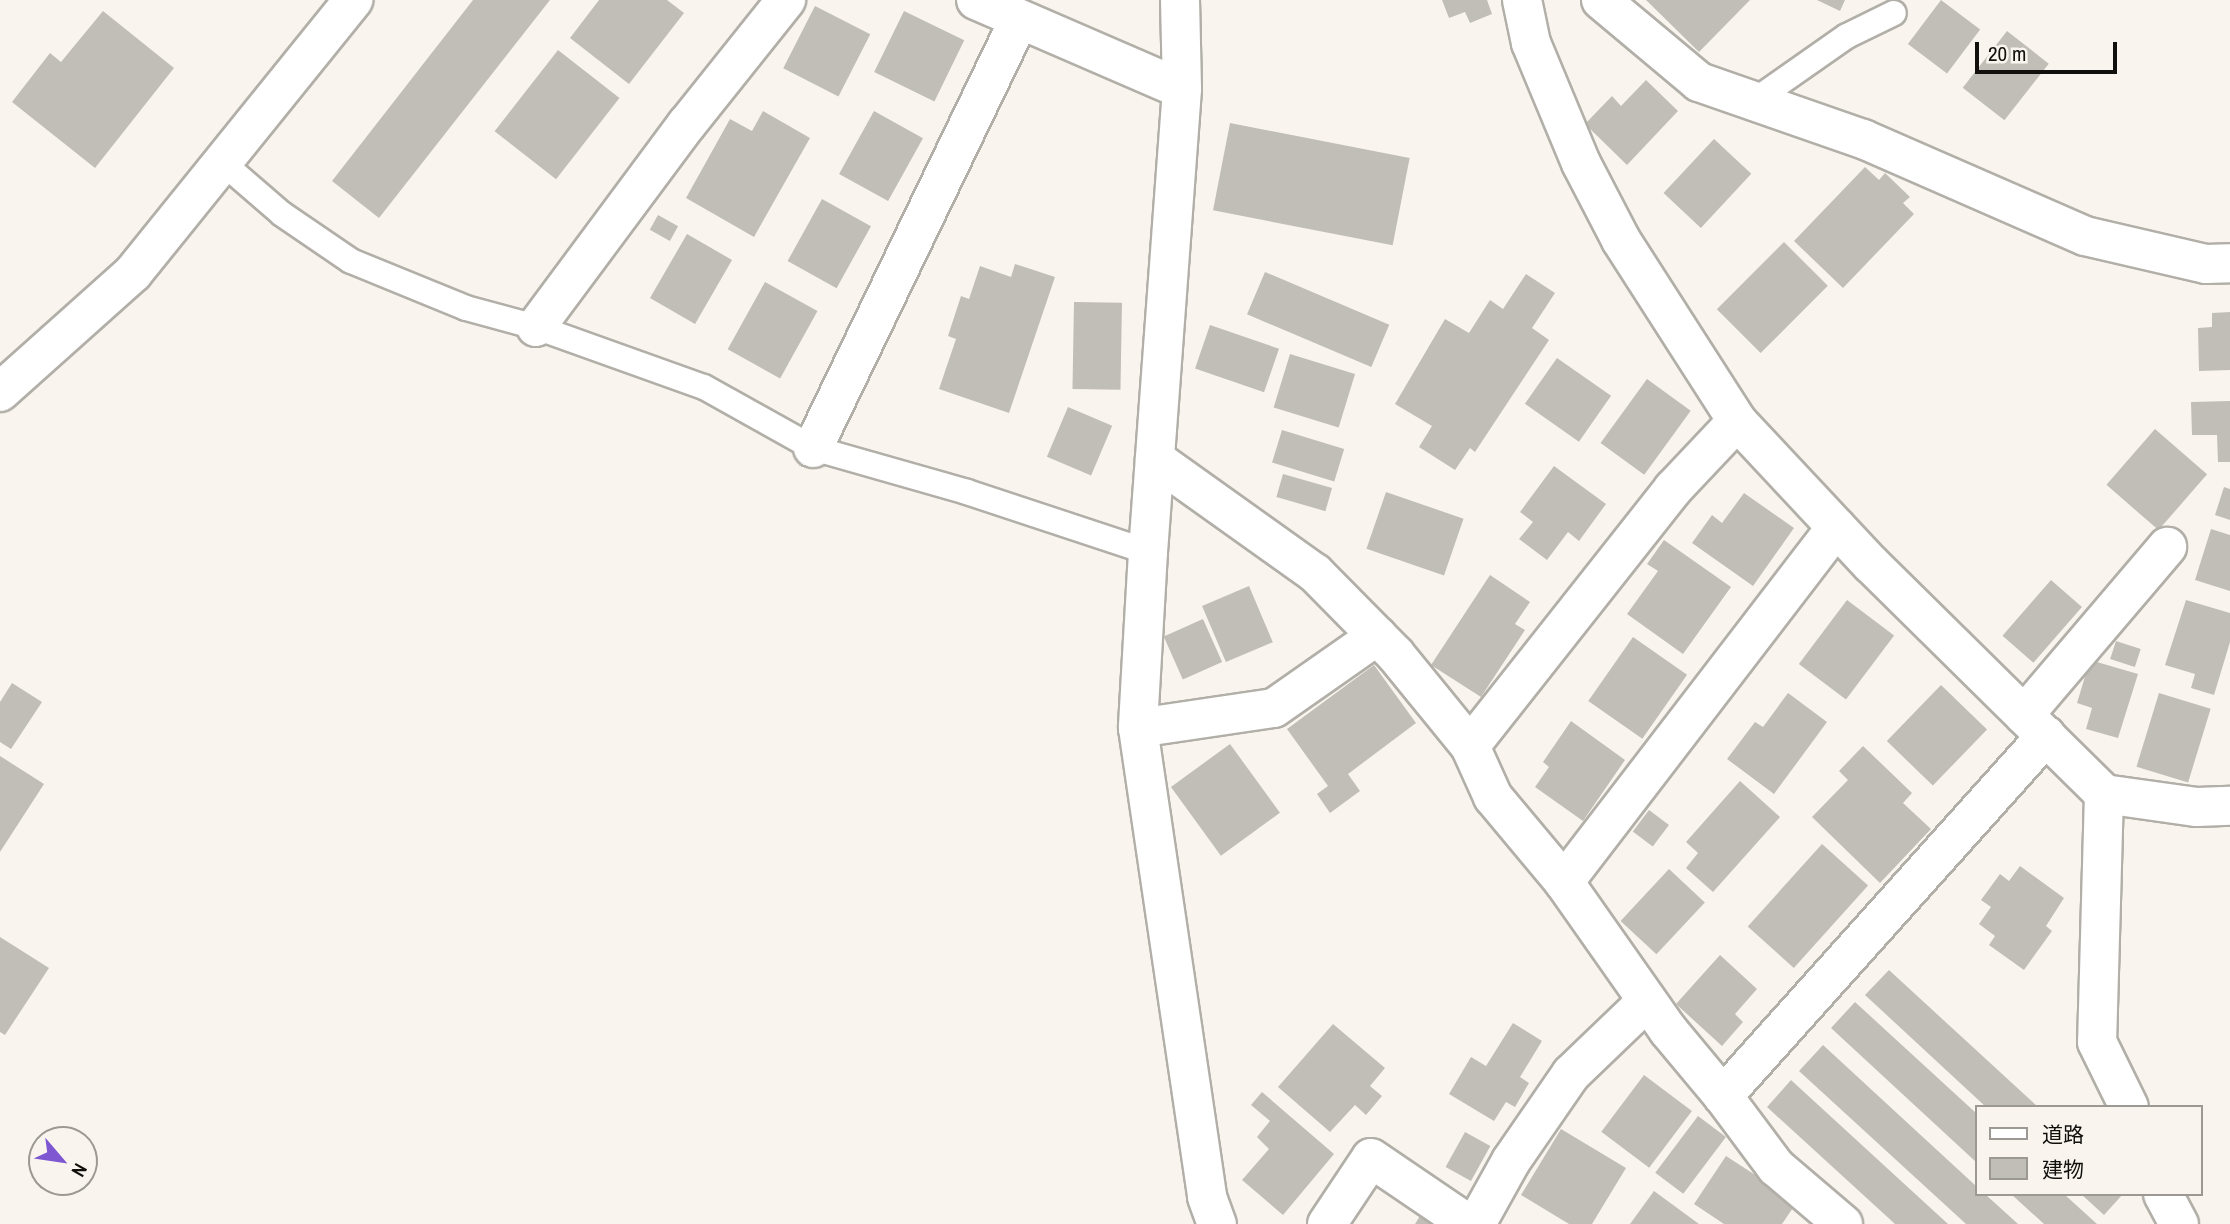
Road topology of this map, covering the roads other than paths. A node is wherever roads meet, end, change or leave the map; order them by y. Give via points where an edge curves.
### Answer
1 (353, 0) edge
2 (786, 0) edge
3 (976, 0) edge
4 (1180, 0) edge
5 (1522, 0) edge
6 (1601, 0) edge
7 (1894, 13) dead end
8 (1019, 20) junction
9 (1182, 89) junction
10 (1754, 101) junction
11 (223, 163) junction
12 (2230, 263) edge
13 (536, 327) junction
14 (0, 392) edge
15 (1737, 421) junction
16 (813, 448) junction
17 (1155, 459) junction
18 (1836, 527) junction
19 (2167, 547) dead end
20 (1148, 552) junction
21 (1377, 636) junction
22 (2035, 725) junction
23 (1138, 727) junction
24 (1470, 746) junction
25 (2104, 794) junction
26 (2230, 806) edge
27 (1564, 882) junction
28 (1647, 1001) junction
29 (1723, 1096) junction
30 (2128, 1105) edge
31 (2164, 1196) edge
32 (1217, 1224) edge
33 (1327, 1224) edge
34 (1468, 1224) edge
35 (1476, 1224) edge
36 (1843, 1224) edge
37 (2179, 1224) edge

1 - 11 street
2 - 13 street
3 - 8 street
4 - 9 street
5 - 15 street via 1531,43 1581,163 1621,240
6 - 10 street via 1699,82
7 - 10 lane via 1847,36
8 - 9 street
8 - 16 street
9 - 17 street
10 - 12 street via 1863,139 2085,236 2206,264
11 - 13 lane via 282,214 351,261 466,308
11 - 14 street via 132,273
13 - 16 lane via 704,387
15 - 18 street
15 - 24 street via 1673,489
16 - 20 lane via 967,492
17 - 20 street
17 - 21 street via 1315,573
18 - 22 street
18 - 27 street
19 - 22 street
20 - 23 street
21 - 23 street via 1274,708
21 - 24 street
22 - 25 street
22 - 29 street
23 - 32 street via 1206,1197
24 - 27 street via 1493,797
25 - 26 street via 2197,807
25 - 30 street via 2097,1042
27 - 28 street
28 - 29 street
28 - 35 street via 1571,1074 1511,1161
29 - 36 street via 1776,1167
31 - 37 street
33 - 34 street via 1371,1158

